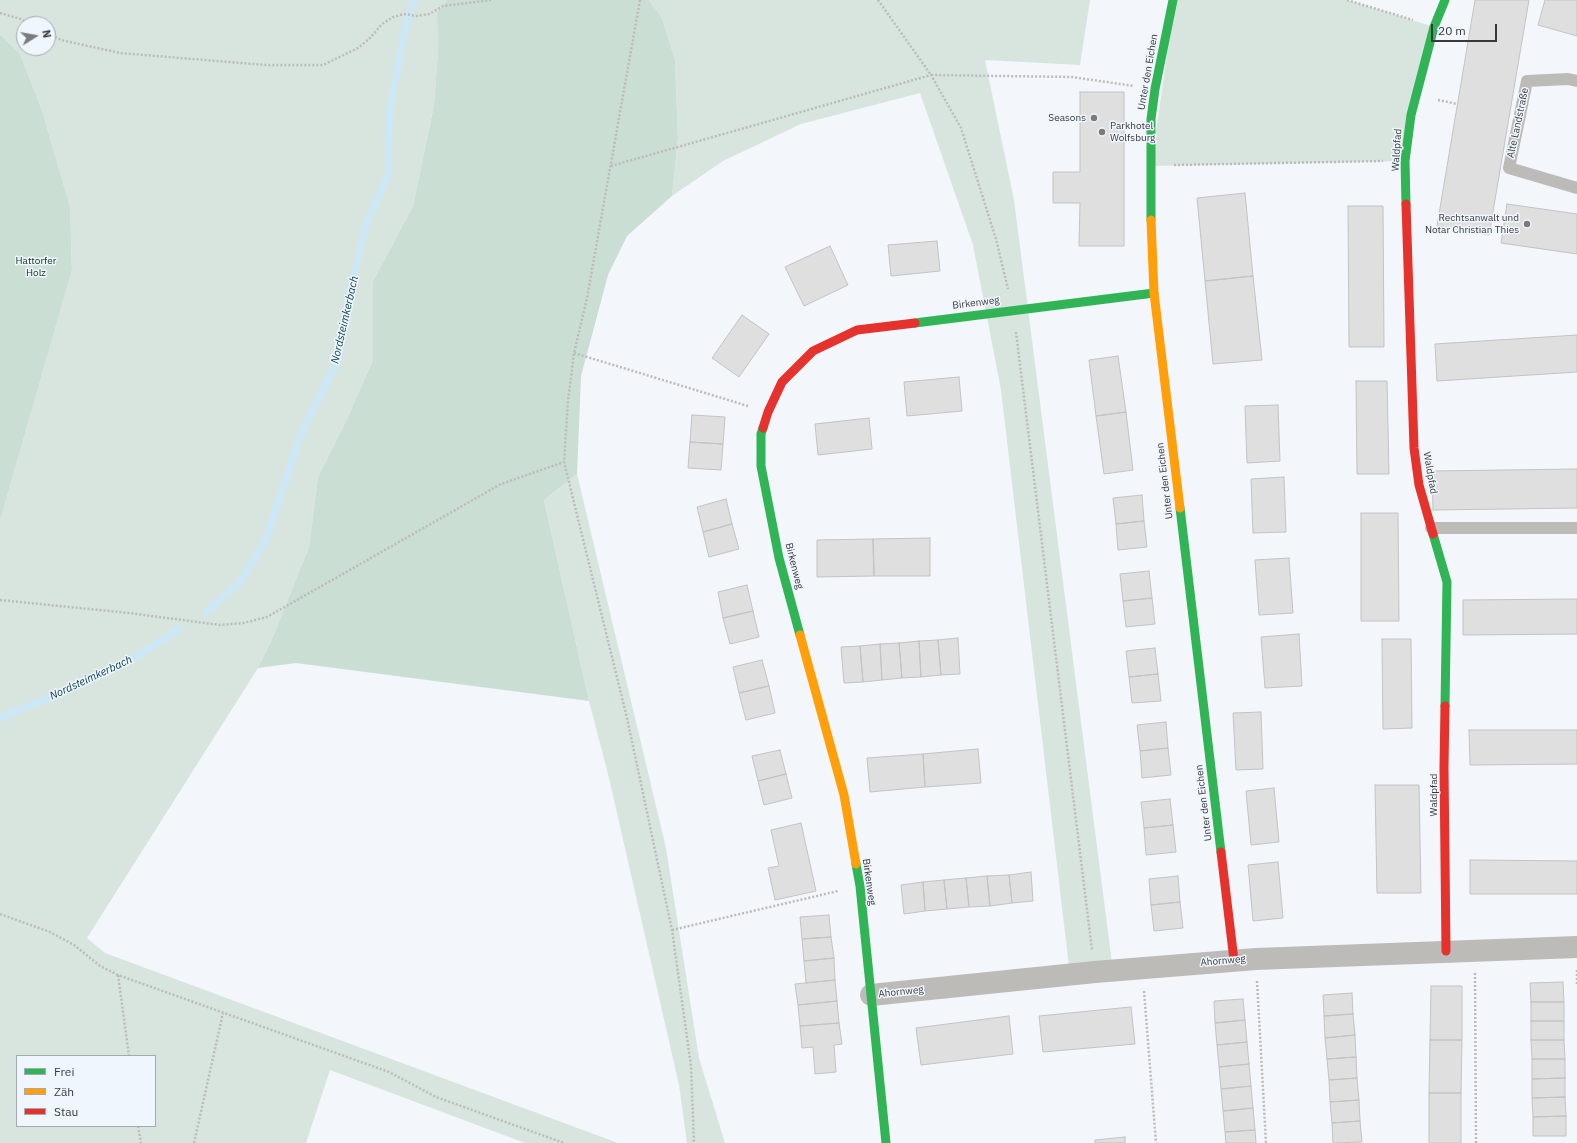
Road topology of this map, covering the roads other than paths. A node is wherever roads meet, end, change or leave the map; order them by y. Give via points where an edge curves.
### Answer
1 (1173, 0) edge
2 (1445, 0) edge
3 (1577, 81) edge
4 (1577, 188) edge
5 (1154, 293) junction
6 (1431, 528) junction
7 (1577, 528) edge
8 (1577, 947) edge
9 (1446, 951) junction
10 (1234, 960) junction
11 (871, 995) junction
12 (886, 1143) edge

1 - 5 street, Unter den Eichen via 1151,119
2 - 6 street, Waldpfad via 1434,27 1411,115 1405,160 1414,448 1419,485
3 - 4 lane, Alte Landstraße via 1528,82 1509,168
5 - 10 street, Unter den Eichen
5 - 11 street, Birkenweg via 857,330 813,351 782,382 768,412 761,434 761,466 780,558 844,795 860,886
6 - 7 lane
6 - 9 street, Waldpfad via 1447,582 1444,767
8 - 9 street, Ahornweg
9 - 10 street, Ahornweg
10 - 11 street, Ahornweg
11 - 12 street, Birkenweg

